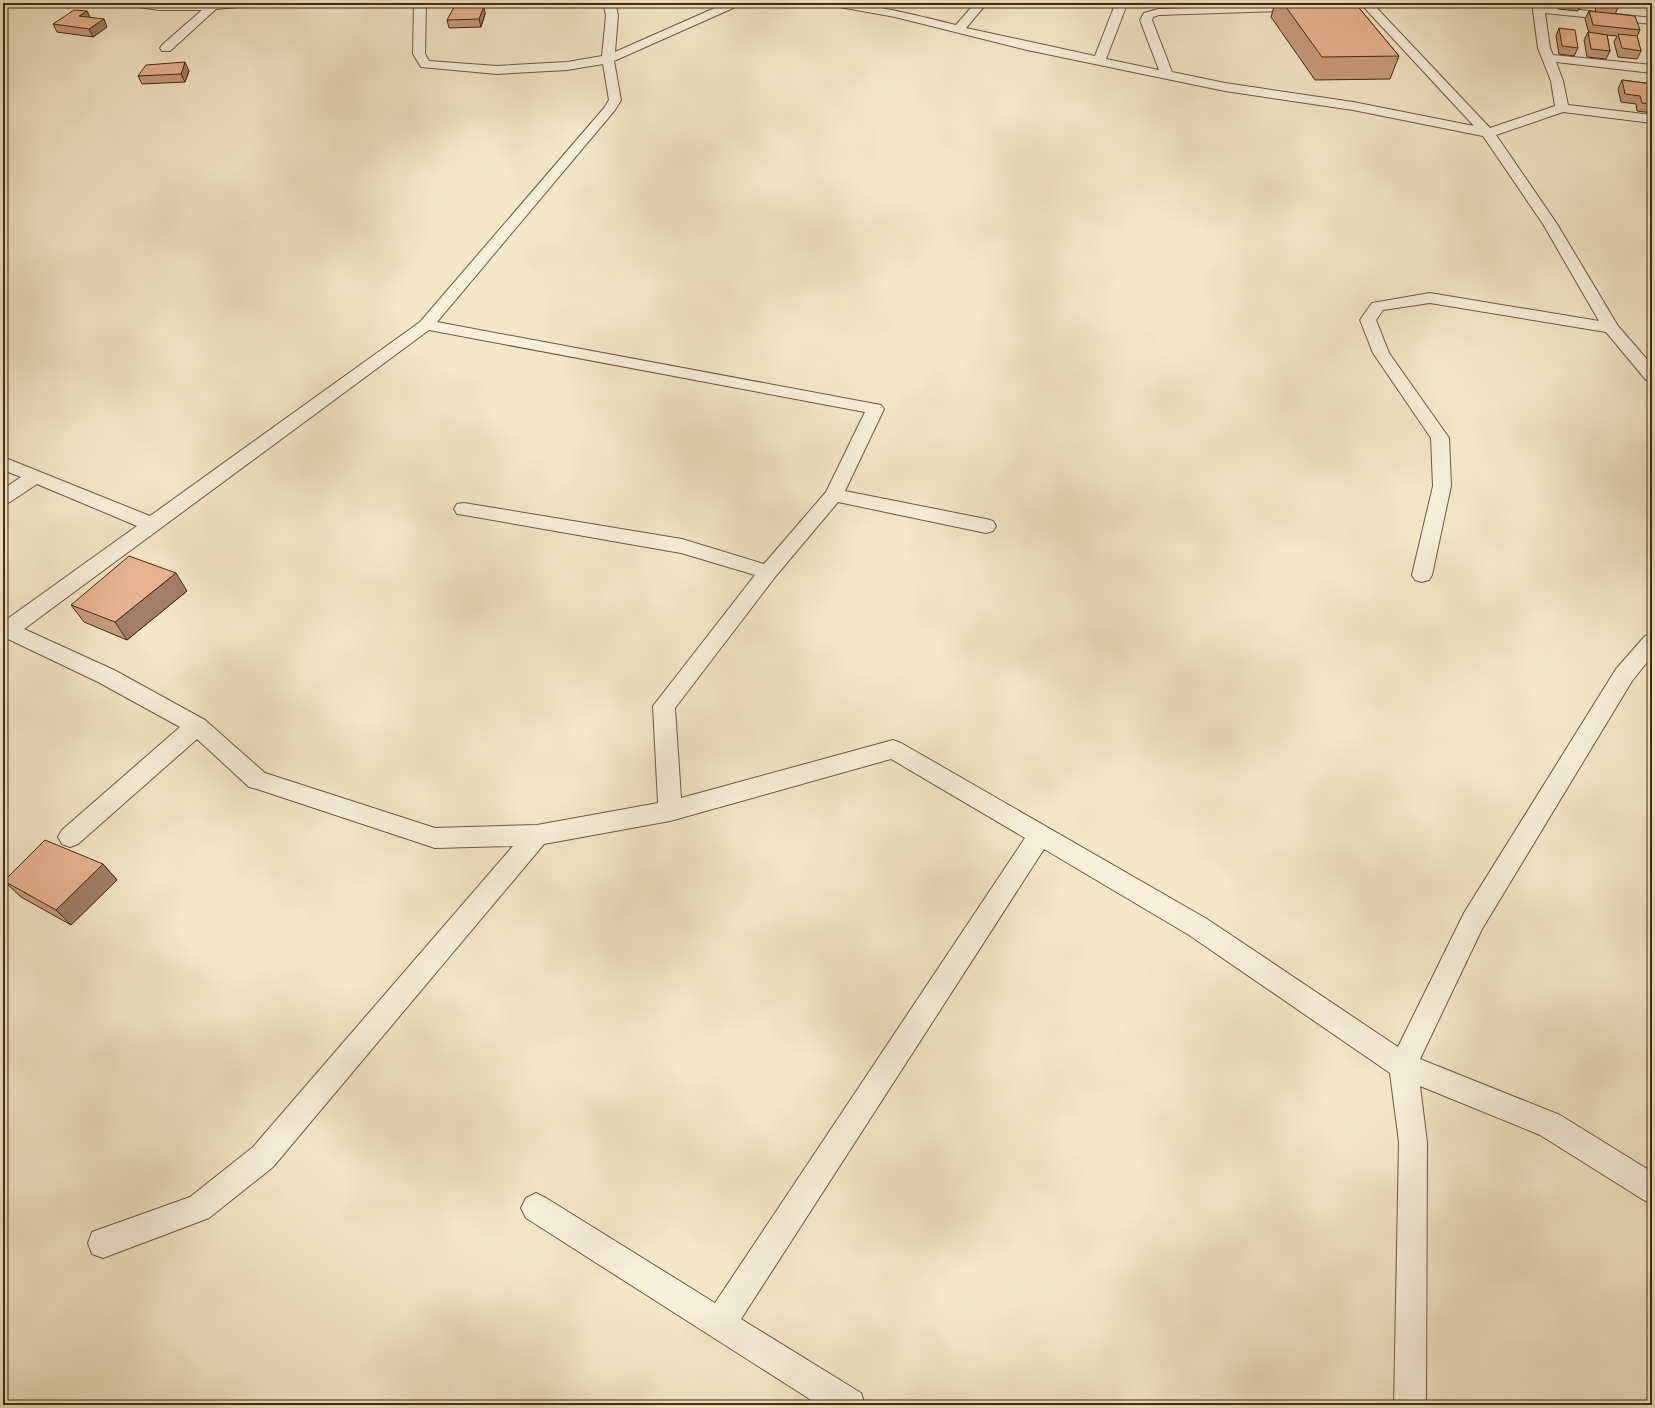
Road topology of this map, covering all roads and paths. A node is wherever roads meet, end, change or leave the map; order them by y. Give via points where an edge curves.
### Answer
1 (130, 3) edge
2 (249, 3) edge
3 (420, 3) edge
4 (609, 3) edge
5 (736, 3) edge
6 (834, 3) edge
7 (981, 3) edge
8 (1119, 3) edge
9 (1367, 4) edge
10 (858, 5) edge
11 (1352, 6) edge
12 (1539, 6) edge
13 (212, 7) junction
14 (1314, 7) edge
15 (1652, 21) edge
16 (958, 30) junction
17 (166, 48) dead end
18 (1548, 58) junction
19 (608, 59) junction
20 (1099, 61) junction
21 (1652, 69) edge
22 (1167, 75) junction
23 (1562, 108) junction
24 (1652, 120) edge
25 (1488, 133) junction
26 (426, 325) junction
27 (1611, 328) junction
28 (1652, 376) edge
29 (3, 463) edge
30 (35, 477) junction
31 (834, 496) junction
32 (3, 498) edge
33 (464, 509) dead end
34 (153, 525) junction
35 (986, 526) dead end
36 (768, 572) junction
37 (1422, 575) dead end
38 (6, 632) edge
39 (1652, 642) edge
40 (197, 726) junction
41 (670, 810) junction
42 (537, 835) junction
43 (1040, 835) junction
44 (70, 837) dead end
45 (1403, 1066) junction
46 (1652, 1189) edge
47 (536, 1208) dead end
48 (103, 1243) dead end
49 (720, 1323) junction
50 (849, 1405) edge
51 (1410, 1405) edge

1 - 13 street
2 - 13 street
3 - 19 street via 419,54 425,64 497,70 567,66
4 - 19 street via 612,15
5 - 19 street
6 - 10 street
7 - 16 street
8 - 20 street via 1120,7
9 - 11 street
9 - 25 street
10 - 16 street
12 - 15 street
12 - 18 street via 1544,48
13 - 17 street
14 - 22 street via 1158,12 1148,15 1146,20
16 - 20 street
18 - 21 street
18 - 23 street via 1557,81
19 - 26 street via 615,100 609,110
20 - 22 street
22 - 25 street via 1225,87 1354,106
23 - 24 street
23 - 25 street
25 - 27 street via 1550,224
26 - 31 street via 875,408
26 - 34 street
27 - 28 street
27 - 37 street via 1430,298 1378,306 1368,320 1381,353 1440,438 1442,486
29 - 30 street
30 - 32 street
30 - 34 street
31 - 35 street
31 - 36 street
33 - 36 street via 682,546
34 - 38 street
36 - 41 street via 664,706
38 - 40 street via 106,676
39 - 45 street via 1624,675 1473,921
40 - 42 street via 257,780 435,838
40 - 44 street
41 - 42 street
41 - 43 street via 893,749
42 - 48 street via 263,1157 199,1208
43 - 45 street via 1198,927
43 - 49 street
45 - 46 street via 1550,1125
45 - 51 street via 1414,1142
47 - 49 street
49 - 50 street

